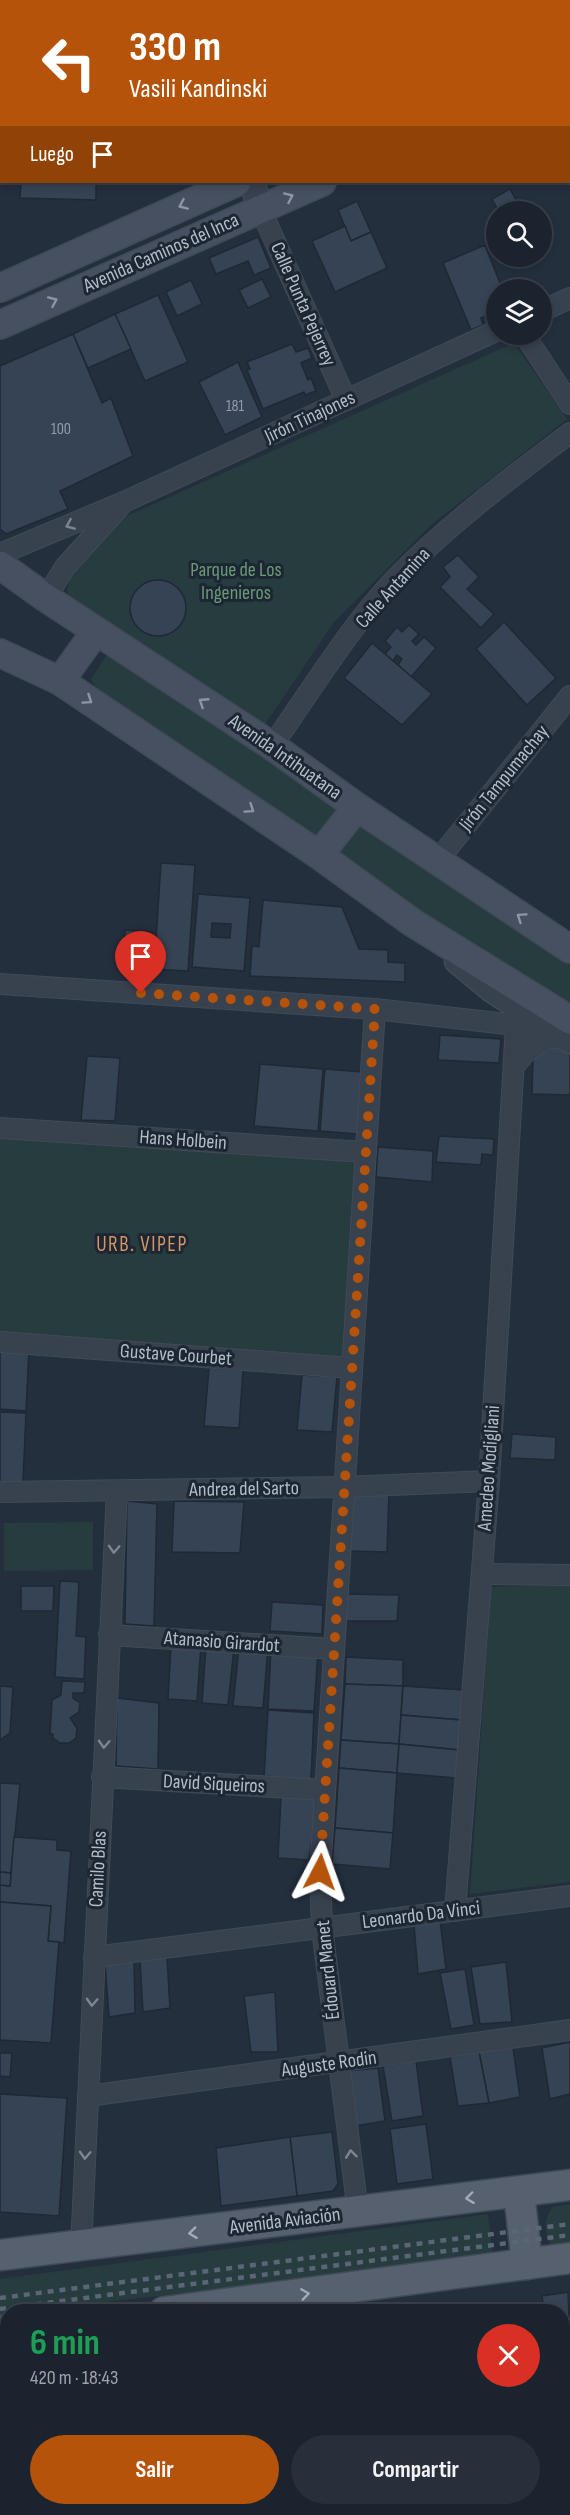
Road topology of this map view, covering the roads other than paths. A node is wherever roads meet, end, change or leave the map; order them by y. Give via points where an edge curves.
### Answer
1 (235, 183) edge
2 (252, 183) edge
3 (320, 183) edge
4 (260, 208) junction
5 (0, 288) edge
6 (570, 298) edge
7 (552, 306) edge
8 (0, 326) edge
9 (486, 337) edge
10 (531, 345) edge
11 (346, 400) junction
12 (570, 404) edge
13 (570, 433) edge
14 (124, 502) junction
15 (0, 554) edge
16 (0, 564) edge
17 (46, 598) junction
18 (96, 632) junction
19 (0, 653) edge
20 (60, 681) junction
21 (570, 696) edge
22 (272, 746) junction
23 (357, 807) junction
24 (319, 855) junction
25 (438, 860) junction
26 (413, 923) junction
27 (570, 950) edge
28 (0, 984) edge
29 (492, 990) junction
30 (375, 1009) junction
31 (471, 1020) junction
32 (516, 1025) junction
33 (565, 1035) edge
34 (515, 1065) junction
35 (0, 1128) edge
36 (366, 1152) junction
37 (0, 1342) edge
38 (352, 1368) junction
39 (489, 1481) junction
40 (344, 1487) junction
41 (117, 1491) junction
42 (0, 1492) edge
43 (482, 1575) junction
44 (570, 1575) edge
45 (109, 1635) junction
46 (334, 1648) junction
47 (102, 1777) junction
48 (325, 1790) junction
49 (570, 1896) edge
50 (455, 1911) junction
51 (322, 1928) junction
52 (94, 1957) junction
53 (570, 2030) edge
54 (339, 2063) junction
55 (88, 2096) junction
56 (570, 2185) edge
57 (519, 2192) junction
58 (358, 2212) junction
59 (81, 2247) junction
60 (0, 2255) edge
61 (570, 2258) edge
62 (527, 2264) junction
63 (274, 2304) edge

1 -> 5 main road, Avenida Caminos del Inca
2 - 4 street
4 -> 3 main road, Avenida Caminos del Inca
8 -> 4 main road, Avenida Caminos del Inca
4 - 11 street, Calle Punta Pejerrey
6 - 7 street
9 - 11 street, Jirón Tinajones
10 - 12 street
11 - 14 street, Jirón Tinajones
13 - 22 street, Calle Antamina via 406,567 363,618
14 -> 15 street, Jirón Tinajones
14 - 17 street, Jirón Tinajones via 65,567
16 - 17 main road, Avenida Intihuatana
17 - 18 main road, Avenida Intihuatana
18 - 20 main road
22 -> 18 main road, Avenida Intihuatana
19 - 20 main road
20 -> 24 main road
21 - 25 street, Jirón Tampumachay
22 - 23 main road, Avenida Intihuatana
23 - 24 main road
23 - 25 main road, Avenida Intihuatana
24 - 26 main road
27 -> 25 main road, Avenida Intihuatana
26 - 29 street
26 - 33 main road
28 - 30 street
29 - 31 street via 494,1002 488,1013
29 - 32 street
29 - 33 street
30 - 31 street
30 - 36 street, Édouard Manet
31 - 32 street
32 - 33 street
32 - 34 street, Amedeo Modigliani
33 - 34 street via 525,1053
34 - 39 street, Amedeo Modigliani
35 - 36 street, Hans Holbein
36 - 38 street, Édouard Manet
37 - 38 street, Gustave Courbet
38 - 40 street, Édouard Manet
39 - 40 street, Andrea del Sarto
39 - 43 street, Amedeo Modigliani
40 - 41 street, Andrea del Sarto
40 - 46 street, Édouard Manet
41 - 42 street, Andrea del Sarto
41 -> 45 street, Camilo Blas
43 - 44 street
43 - 50 street, Amedeo Modigliani
45 - 46 street, Atanasio Girardot
45 -> 47 street, Camilo Blas
46 - 48 street, Édouard Manet
47 - 48 street, David Siqueiros
47 - 52 street, Camilo Blas
48 - 51 street, Édouard Manet via 320,1872
49 - 50 street, Leonardo Da Vinci
50 - 51 street, Leonardo Da Vinci
51 - 52 street, Leonardo Da Vinci
51 - 54 street, Édouard Manet
52 -> 55 street, Camilo Blas
53 - 54 street, Auguste Rodin
54 - 55 street, Auguste Rodin
58 -> 54 street, Édouard Manet
55 -> 59 street, Camilo Blas
56 - 57 main road, Avenida Aviación
57 -> 58 main road, Avenida Aviación
57 - 62 main road
58 -> 59 main road, Avenida Aviación
59 - 60 main road, Avenida Aviación
61 - 62 main road
63 -> 62 main road

